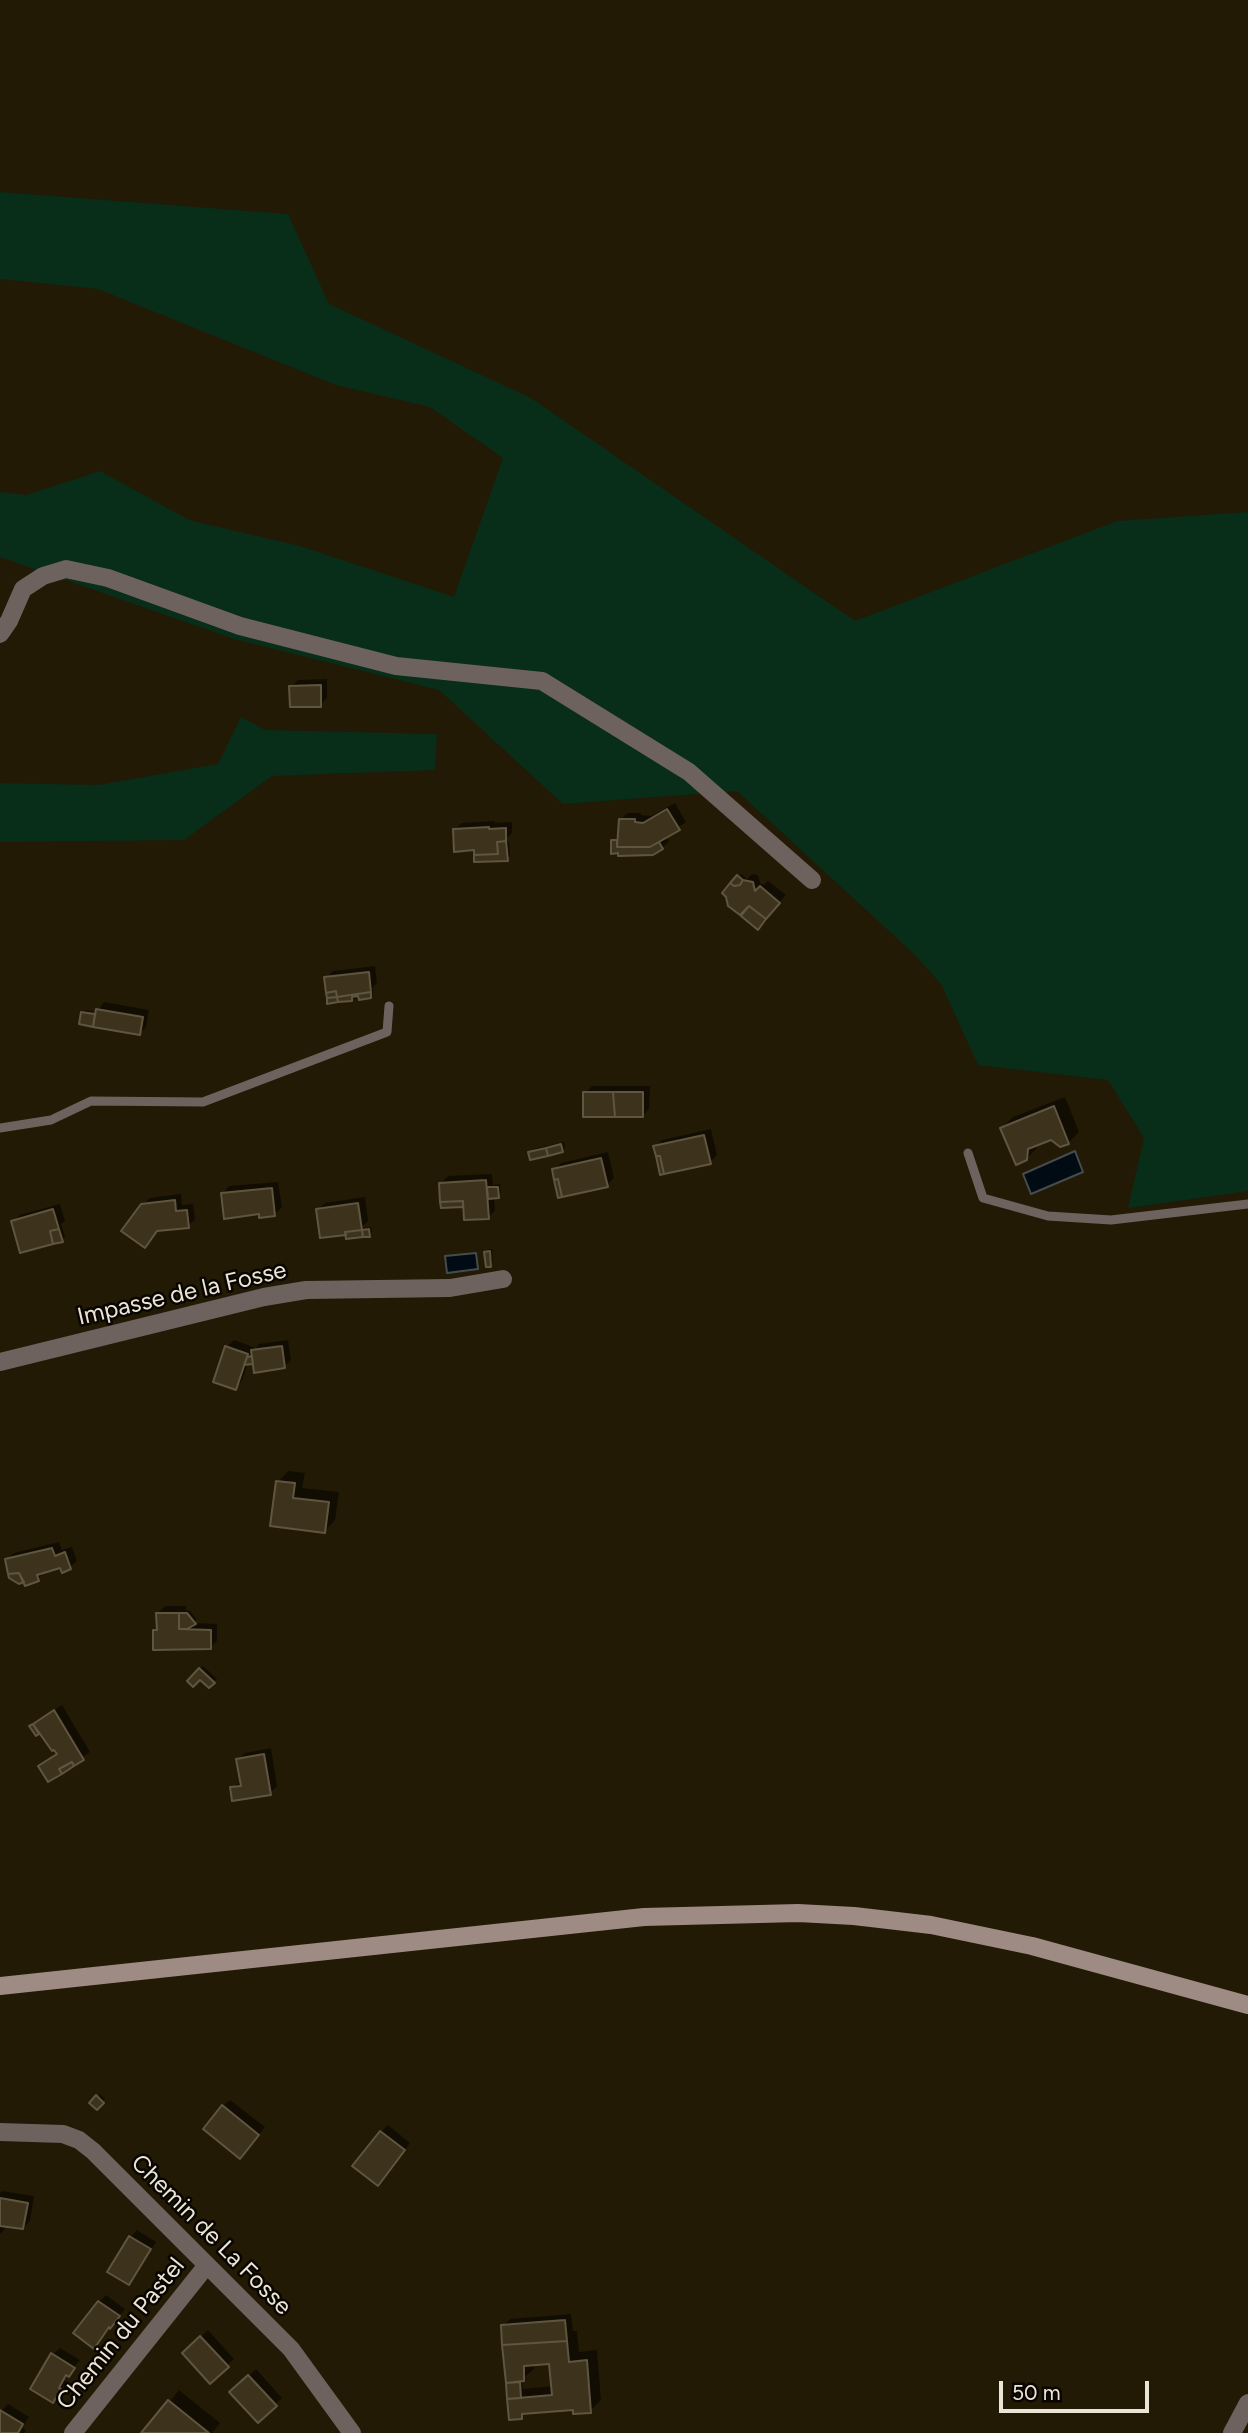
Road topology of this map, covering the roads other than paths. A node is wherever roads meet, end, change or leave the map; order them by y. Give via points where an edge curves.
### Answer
1 (0, 634) edge
2 (812, 880) dead end
3 (389, 1006) dead end
4 (0, 1128) edge
5 (968, 1153) dead end
6 (1248, 1204) edge
7 (503, 1279) dead end
8 (0, 1362) edge
9 (0, 1986) edge
10 (1248, 2005) edge
11 (0, 2132) edge
12 (207, 2265) junction
13 (1248, 2403) edge
14 (73, 2433) edge
15 (352, 2433) edge
16 (1232, 2433) edge

1 - 2 street via 23,589 66,569 108,578 240,625 396,666 542,681 689,772
3 - 4 lane via 387,1032 203,1102 91,1101 51,1120
5 - 6 lane via 983,1198 1048,1216 1111,1220
7 - 8 street, Impasse de la Fosse via 450,1288 306,1290 216,1307
9 - 10 main road via 644,1917 798,1913 943,1927 1032,1946
11 - 12 street, Chemin de La Fosse via 63,2134 79,2140
12 - 14 street, Chemin du Pastel
12 - 15 street, Chemin de La Fosse via 291,2349
13 - 16 street

